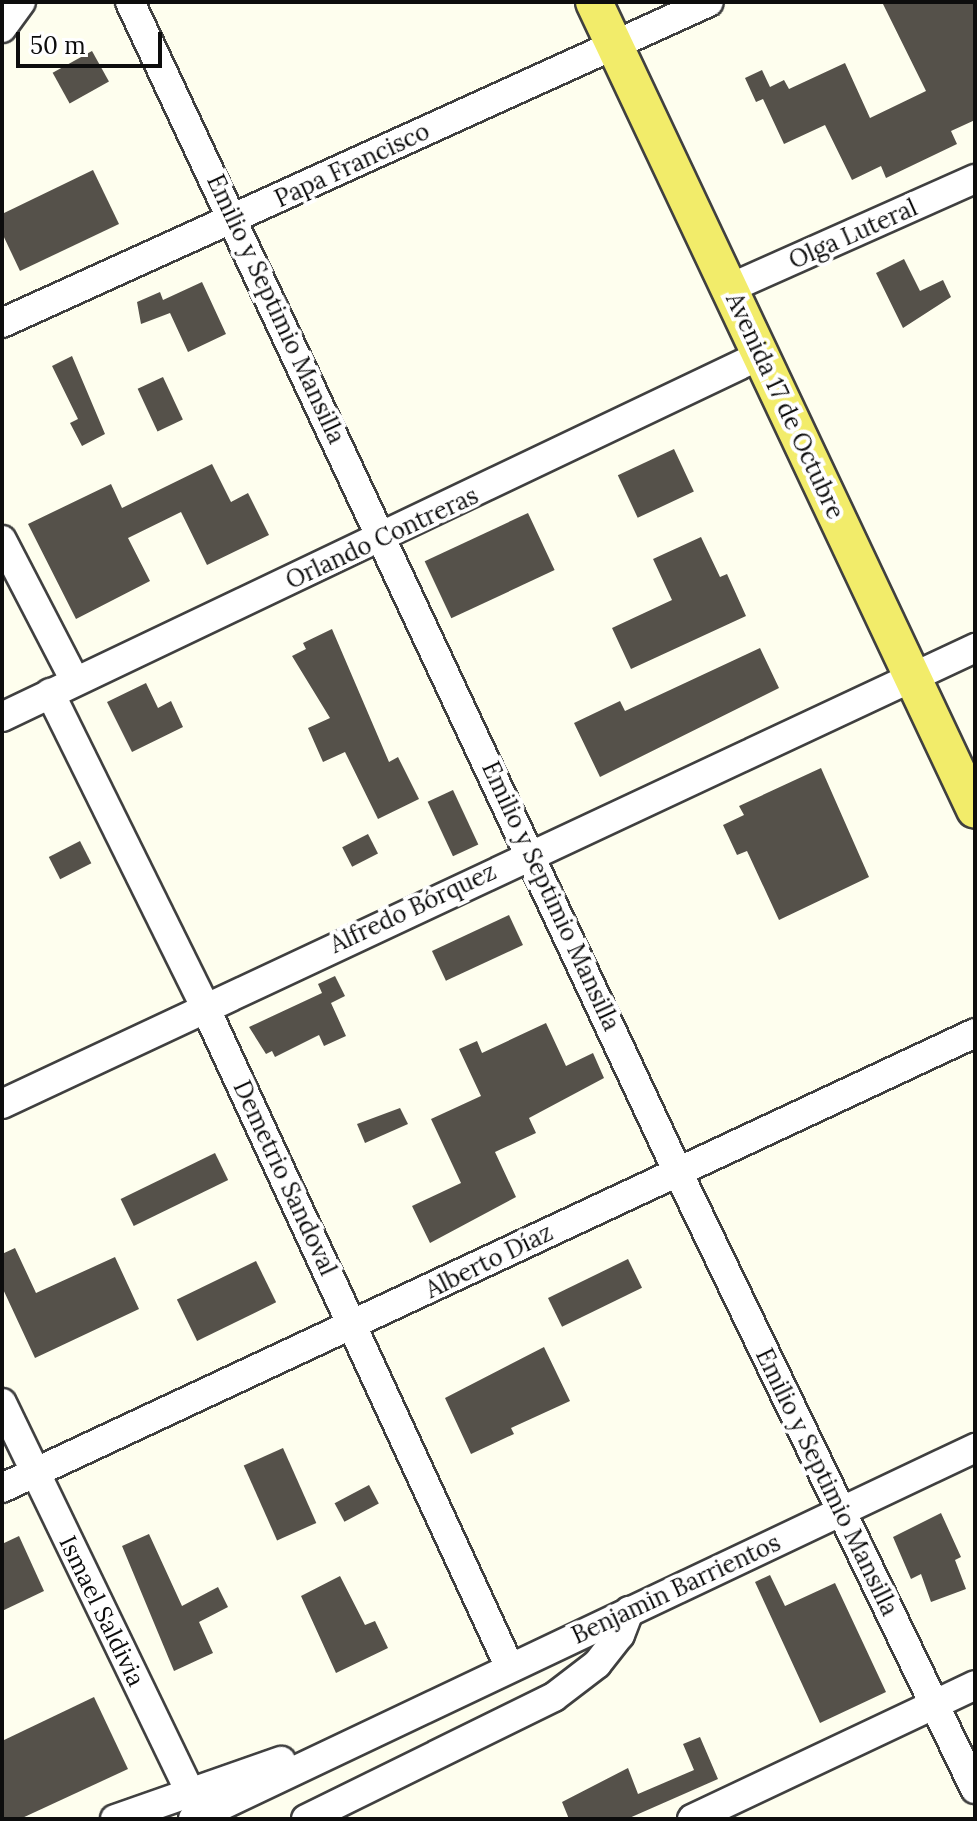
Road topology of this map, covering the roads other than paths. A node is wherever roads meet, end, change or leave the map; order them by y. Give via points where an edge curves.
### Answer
1 (21, 2) edge
2 (130, 2) edge
3 (594, 2) edge
4 (709, 2) edge
5 (2, 28) edge
6 (614, 45) junction
7 (975, 179) edge
8 (233, 219) junction
9 (730, 288) junction
10 (2, 323) edge
11 (761, 355) junction
12 (384, 538) junction
13 (2, 540) edge
14 (975, 648) edge
15 (912, 677) junction
16 (62, 687) junction
17 (2, 717) edge
18 (975, 810) edge
19 (531, 852) junction
20 (205, 1007) junction
21 (975, 1033) edge
22 (2, 1104) edge
23 (677, 1170) junction
24 (354, 1326) junction
25 (2, 1403) edge
26 (975, 1448) edge
27 (35, 1472) junction
28 (2, 1488) edge
29 (840, 1512) junction
30 (629, 1611) junction
31 (510, 1668) junction
32 (975, 1685) edge
33 (934, 1705) junction
34 (378, 1731) junction
35 (975, 1789) edge
36 (188, 1790) junction
37 (199, 1818) edge
38 (115, 1819) edge
39 (306, 1819) edge
40 (692, 1819) edge

1 - 5 street
2 - 8 street, Emilio y Septimio Mansilla
3 - 6 main road, Avenida 17 de Octubre
4 - 6 street, Papa Francisco
6 - 8 street, Papa Francisco
6 - 9 main road, Avenida 17 de Octubre
7 - 9 street, Olga Luteral
8 - 10 street, Papa Francisco
8 - 12 street, Emilio y Septimio Mansilla
9 - 11 main road, Avenida 17 de Octubre
11 - 12 street, Orlando Contreras
11 - 15 main road, Avenida 17 de Octubre
12 - 16 street, Orlando Contreras
12 - 19 street, Emilio y Septimio Mansilla
13 - 16 street, Demetrio Sandoval
14 - 15 street, Alfredo Bórquez
15 - 18 main road, Avenida 17 de Octubre
15 - 19 street, Alfredo Bórquez
16 - 17 street, Orlando Contreras
16 - 20 street, Demetrio Sandoval
19 - 20 street, Alfredo Bórquez
19 - 23 street, Emilio y Septimio Mansilla
20 - 22 street, Alfredo Bórquez
20 - 24 street, Demetrio Sandoval
21 - 23 street, Alberto Díaz
23 - 24 street, Alberto Díaz
23 - 29 street, Emilio y Septimio Mansilla
24 - 27 street, Alberto Díaz
24 - 31 street, Demetrio Sandoval
25 - 27 street, Ismael Saldivia
26 - 29 street, Benjamin Barrientos
27 - 28 street, Alberto Díaz
27 - 36 street, Ismael Saldivia
29 - 30 street, Benjamin Barrientos
29 - 33 street, Emilio y Septimio Mansilla
30 - 31 street, Benjamin Barrientos
30 - 39 street via 620,1635 597,1664 554,1697
31 - 34 street, Benjamin Barrientos
32 - 33 street
33 - 35 street, Emilio y Septimio Mansilla
33 - 40 street
34 - 36 street, Benjamin Barrientos
34 - 37 street, Benjamin Barrientos
36 - 37 street, Ismael Saldivia
36 - 38 street, Benjamin Barrientos

